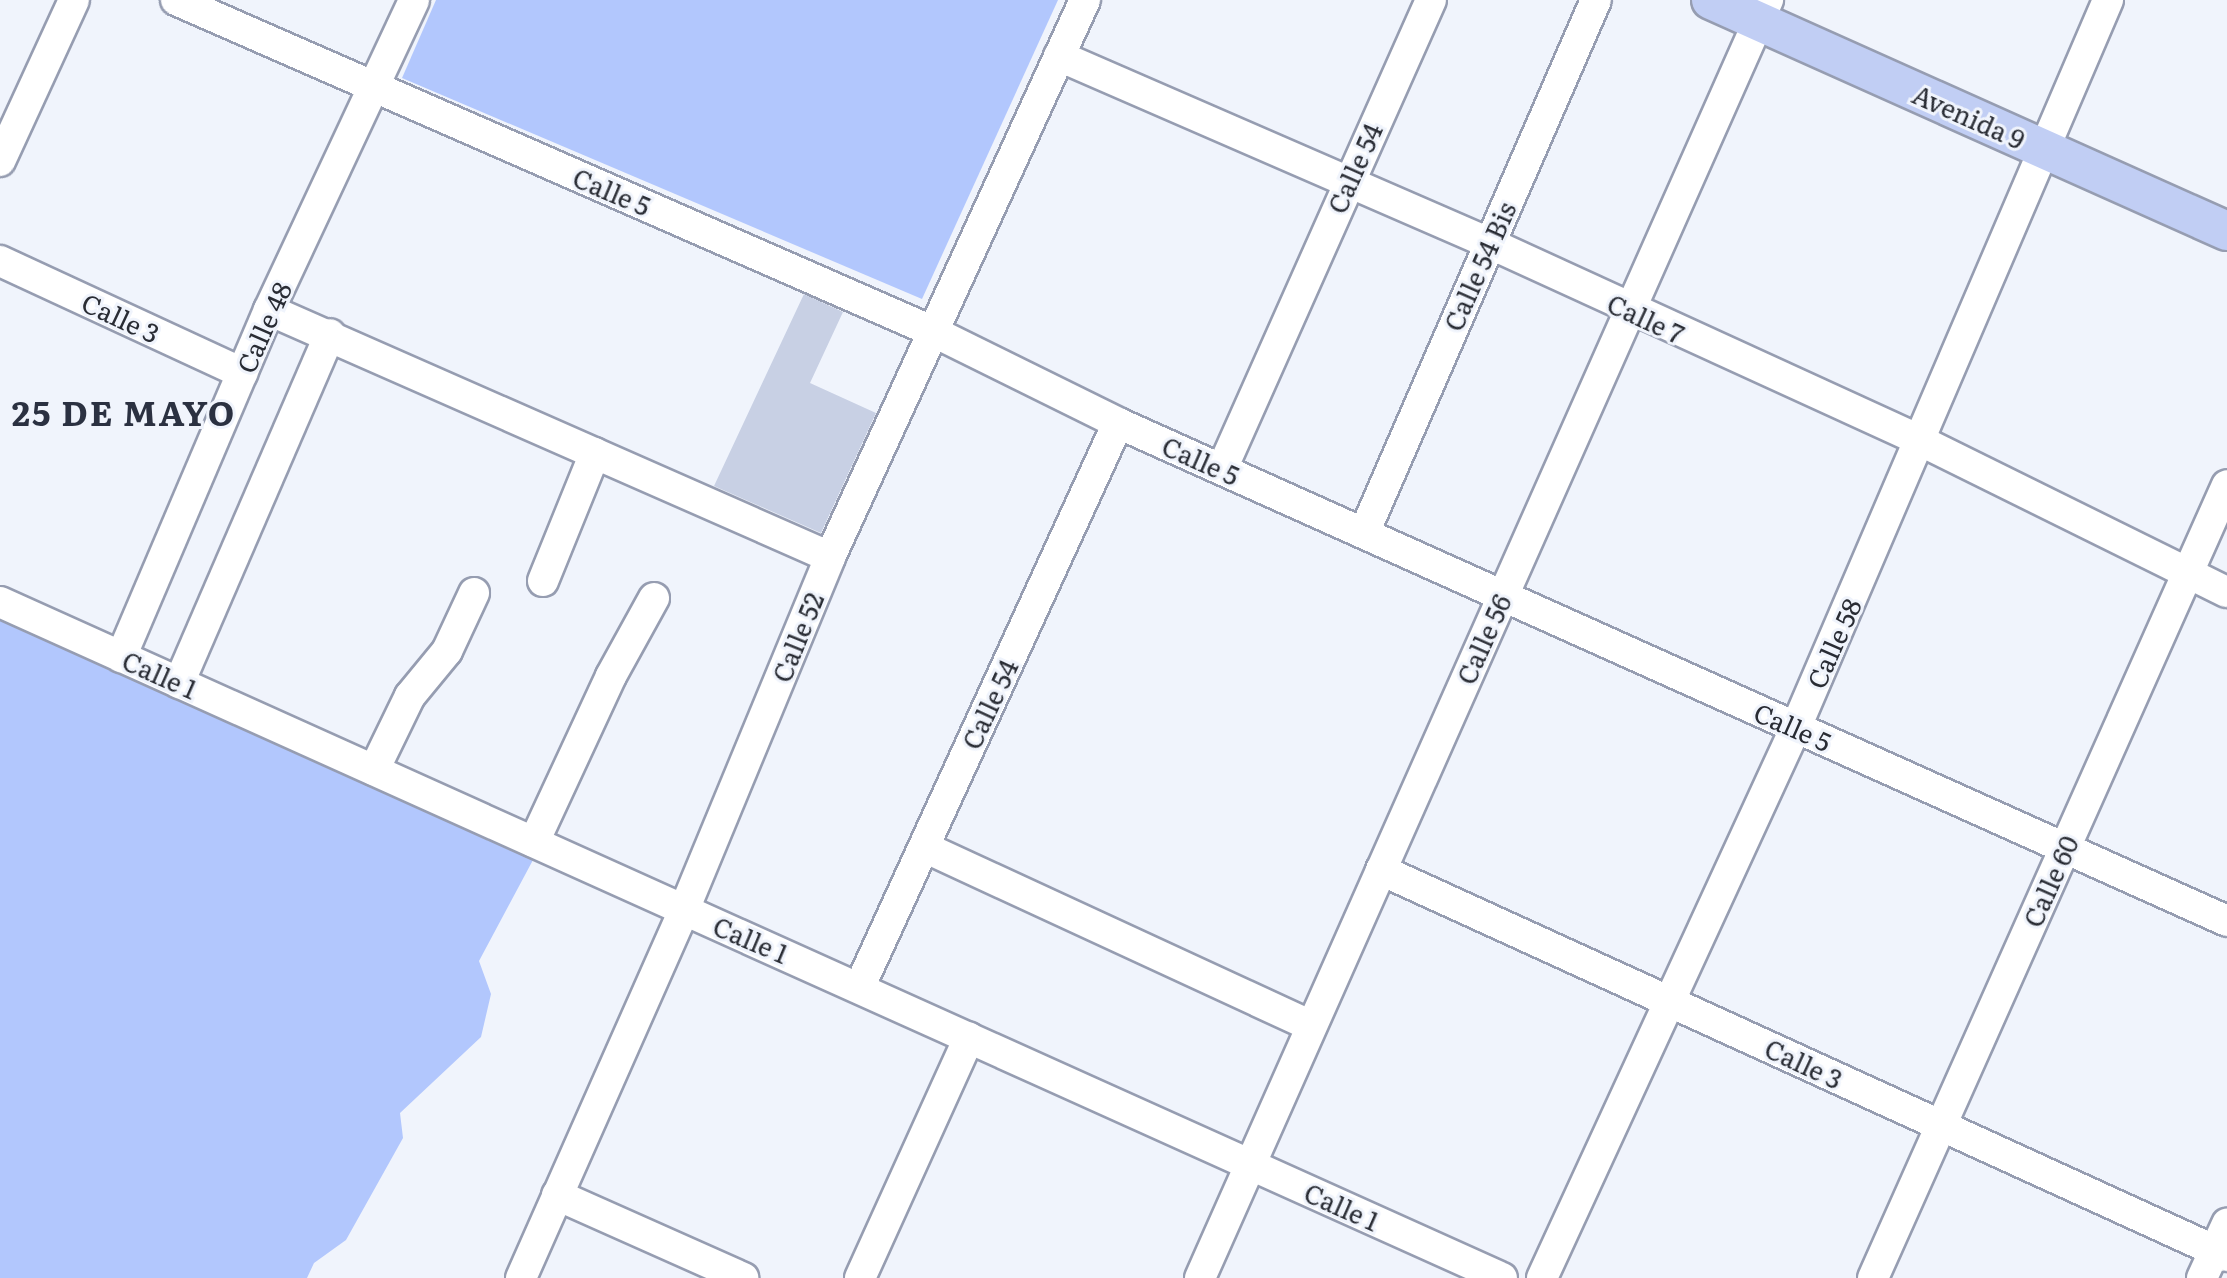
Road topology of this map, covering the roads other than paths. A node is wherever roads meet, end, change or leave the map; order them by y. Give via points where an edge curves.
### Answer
1 (74, 0) edge
2 (176, 0) edge
3 (414, 0) edge
4 (1085, 0) edge
5 (1431, 0) edge
6 (1596, 0) edge
7 (1711, 0) edge
8 (2108, 0) edge
9 (1762, 7) edge
10 (1059, 56) junction
11 (374, 89) junction
12 (2046, 140) junction
13 (0, 161) edge
14 (1349, 179) junction
15 (2227, 211) edge
16 (2227, 231) edge
17 (1489, 243) junction
18 (0, 261) edge
19 (269, 310) junction
20 (1629, 311) junction
21 (932, 331) junction
22 (330, 334) junction
23 (242, 373) junction
24 (1118, 423) junction
25 (1921, 441) junction
26 (595, 453) junction
27 (1222, 469) junction
28 (2227, 485) edge
29 (1364, 533) junction
30 (830, 557) junction
31 (2187, 574) junction
32 (543, 581) dead end
33 (2227, 592) edge
34 (474, 593) dead end
35 (1502, 595) junction
36 (654, 598) dead end
37 (0, 602) edge
38 (121, 657) junction
39 (179, 683) junction
40 (1796, 727) junction
41 (374, 770) junction
42 (534, 842) junction
43 (924, 847) junction
44 (2065, 848) junction
45 (1381, 870) junction
46 (684, 910) junction
47 (2227, 921) edge
48 (860, 986) junction
49 (1669, 1002) junction
50 (1311, 1026) junction
51 (969, 1038) junction
52 (1941, 1126) junction
53 (1250, 1165) junction
54 (557, 1195) junction
55 (2223, 1243) edge
56 (521, 1278) edge
57 (743, 1278) edge
58 (860, 1278) edge
59 (1200, 1278) edge
60 (1502, 1278) edge
61 (1542, 1278) edge
62 (1873, 1278) edge
63 (2202, 1278) edge

1 - 13 street
2 - 11 street, Calle 5
3 - 11 street, Calle 48
4 - 10 street, Calle 52
5 - 14 street, Calle 54
6 - 17 street, Calle 54 Bis
7 - 9 main road, Avenida 9
8 - 12 street, Calle 58
9 - 12 main road, Avenida 9
9 - 20 street, Calle 56
10 - 14 street, Calle 7
10 - 21 street, Calle 52
11 - 19 street, Calle 48
11 - 21 street, Calle 5
12 - 15 main road, Avenida 9
12 - 16 main road, Avenida 9
12 - 25 street, Calle 58
14 - 17 street, Calle 7
14 - 27 street, Calle 54
17 - 20 street, Calle 7
17 - 29 street, Calle 54 Bis
18 - 23 street, Calle 3
19 - 22 street
19 - 23 street, Calle 48
20 - 25 street, Calle 7
20 - 35 street, Calle 56
21 - 24 street, Calle 5
21 - 30 street, Calle 52
22 - 26 street
22 - 39 street
23 - 38 street, Calle 48
24 - 27 street, Calle 5
24 - 43 street, Calle 54
25 - 31 street, Calle 7
25 - 40 street, Calle 58
26 - 30 street
26 - 32 street
27 - 29 street, Calle 5
28 - 31 street, Calle 60
29 - 35 street, Calle 5
30 - 46 street, Calle 52
31 - 33 street, Calle 7
31 - 44 street, Calle 60
34 - 41 street via 447,651 410,696
35 - 40 street, Calle 5
35 - 45 street, Calle 56
36 - 42 street via 611,676
37 - 38 street, Calle 1
38 - 39 street, Calle 1
39 - 41 street, Calle 1
40 - 44 street, Calle 5
40 - 49 street, Calle 58
41 - 42 street, Calle 1
42 - 46 street, Calle 1
43 - 48 street, Calle 54
43 - 50 street
44 - 47 street, Calle 5
44 - 52 street, Calle 60
45 - 49 street, Calle 3
45 - 50 street, Calle 56
46 - 48 street, Calle 1
46 - 54 street, Calle 52
48 - 51 street, Calle 1
49 - 52 street, Calle 3
49 - 61 street, Calle 58
50 - 53 street, Calle 56
51 - 53 street, Calle 1
51 - 58 street
52 - 55 street, Calle 3
52 - 62 street, Calle 60
53 - 59 street, Calle 56
53 - 60 street, Calle 1
54 - 56 street, Calle 52
54 - 57 street
55 - 63 street

